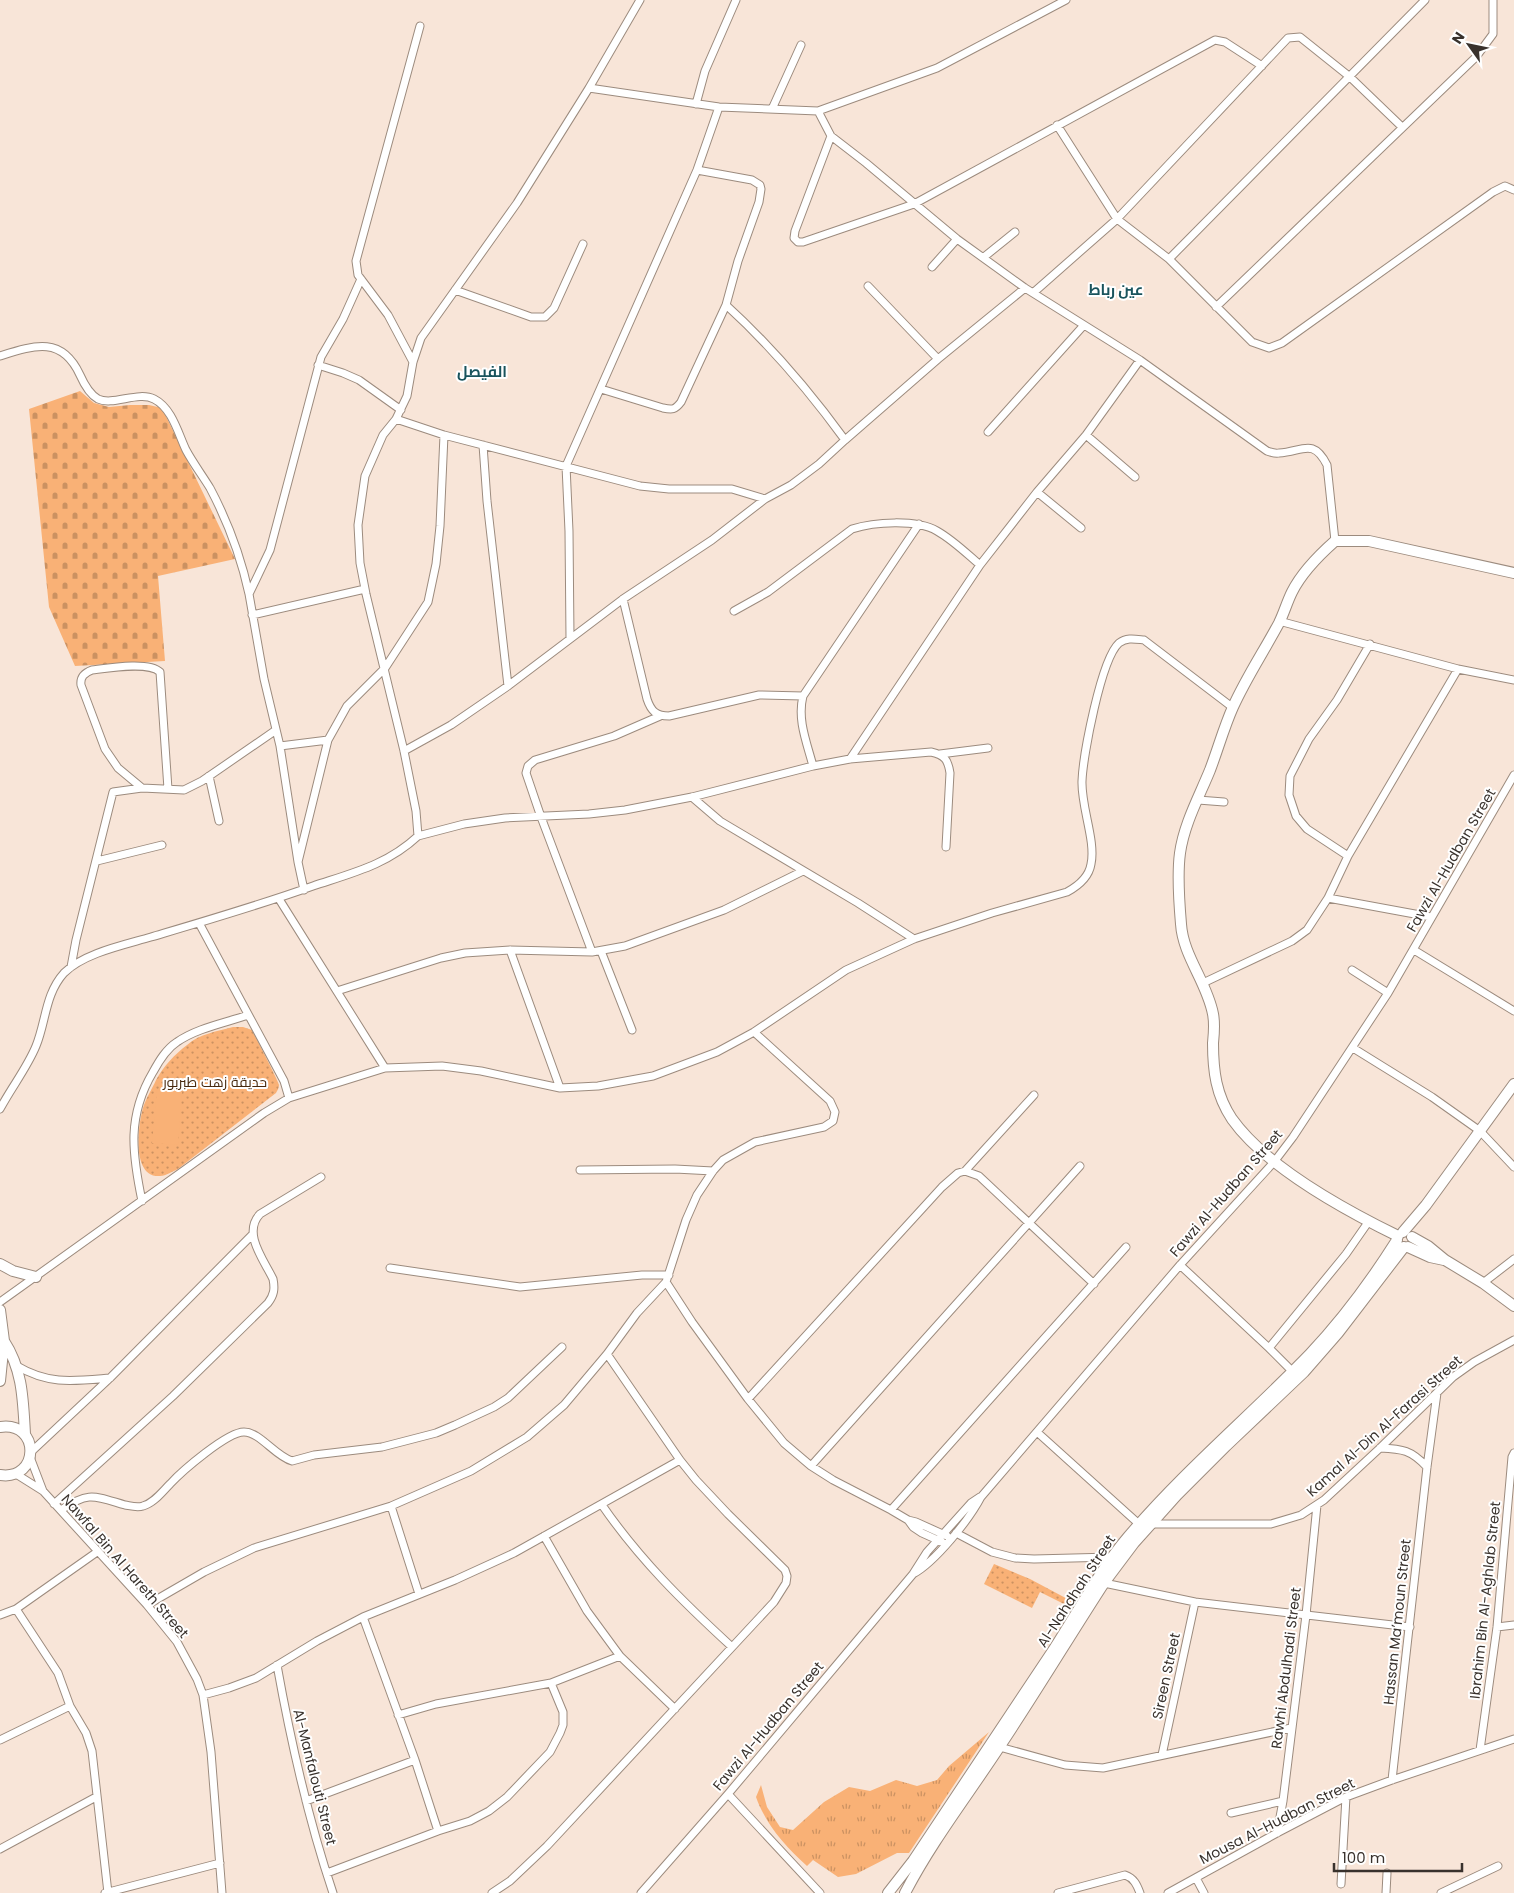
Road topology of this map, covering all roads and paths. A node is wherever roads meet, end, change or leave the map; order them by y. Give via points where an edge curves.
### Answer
1 (640, 0) edge
2 (736, 0) edge
3 (1066, 0) edge
4 (1425, 0) edge
5 (1493, 0) edge
6 (420, 26) dead end
7 (801, 45) dead end
8 (1262, 66) junction
9 (1350, 77) junction
10 (589, 88) junction
11 (696, 104) junction
12 (719, 107) junction
13 (772, 109) junction
14 (818, 111) junction
15 (1057, 125) junction
16 (1402, 127) junction
17 (831, 136) junction
18 (696, 170) junction
19 (1514, 190) edge
20 (914, 204) junction
21 (1117, 219) junction
22 (1015, 232) dead end
23 (957, 239) junction
24 (583, 244) dead end
25 (984, 258) junction
26 (1169, 259) junction
27 (932, 267) dead end
28 (361, 279) junction
29 (868, 286) dead end
30 (1025, 288) junction
31 (455, 290) junction
32 (1033, 293) junction
33 (726, 305) junction
34 (1216, 307) junction
35 (1084, 325) junction
36 (0, 356) edge
37 (938, 359) junction
38 (1140, 360) junction
39 (413, 362) junction
40 (318, 366) junction
41 (601, 389) junction
42 (401, 410) junction
43 (396, 419) junction
44 (988, 432) dead end
45 (444, 435) junction
46 (1086, 435) junction
47 (845, 440) junction
48 (484, 445) junction
49 (566, 466) junction
50 (1135, 477) dead end
51 (1038, 492) junction
52 (765, 499) junction
53 (919, 524) junction
54 (1080, 528) dead end
55 (1335, 541) junction
56 (980, 565) junction
57 (1514, 573) edge
58 (364, 589) junction
59 (249, 594) junction
60 (623, 598) junction
61 (734, 611) dead end
62 (252, 615) junction
63 (1279, 621) junction
64 (570, 638) junction
65 (1370, 644) junction
66 (384, 668) junction
67 (1458, 669) junction
68 (1514, 680) edge
69 (508, 686) junction
70 (803, 696) junction
71 (1232, 708) junction
72 (660, 716) junction
73 (276, 730) junction
74 (328, 740) junction
75 (280, 746) junction
76 (988, 748) dead end
77 (404, 752) junction
78 (940, 754) junction
79 (850, 759) junction
80 (813, 766) junction
81 (1514, 775) edge
82 (209, 776) junction
83 (142, 788) junction
84 (1510, 789) edge
85 (168, 790) junction
86 (692, 797) junction
87 (1198, 800) junction
88 (1224, 802) dead end
89 (541, 817) junction
90 (219, 821) dead end
91 (418, 836) junction
92 (162, 845) dead end
93 (946, 847) dead end
94 (1348, 856) junction
95 (97, 861) junction
96 (298, 862) junction
97 (803, 871) junction
98 (304, 890) junction
99 (1328, 898) junction
100 (279, 899) junction
101 (1431, 916) junction
102 (199, 923) junction
103 (914, 939) junction
104 (510, 950) junction
105 (1414, 950) junction
106 (601, 951) junction
107 (592, 952) junction
108 (70, 967) junction
109 (1352, 970) dead end
110 (1203, 984) junction
111 (338, 991) junction
112 (1388, 993) junction
113 (1514, 1011) edge
114 (248, 1016) junction
115 (632, 1030) dead end
116 (754, 1032) junction
117 (1352, 1048) junction
118 (385, 1068) junction
119 (1514, 1084) edge
120 (560, 1088) junction
121 (1034, 1095) dead end
122 (289, 1098) junction
123 (0, 1109) edge
124 (1480, 1131) junction
125 (1274, 1162) junction
126 (1080, 1166) dead end
127 (1514, 1167) edge
128 (580, 1170) dead end
129 (713, 1171) junction
130 (965, 1171) junction
131 (322, 1177) dead end
132 (142, 1201) junction
133 (1369, 1222) junction
134 (1028, 1224) junction
135 (252, 1235) junction
136 (1405, 1239) junction
137 (1126, 1247) dead end
138 (1514, 1259) edge
139 (0, 1264) edge
140 (1180, 1264) junction
141 (390, 1268) dead end
142 (36, 1277) junction
143 (668, 1279) junction
144 (1094, 1284) junction
145 (1483, 1284) junction
146 (0, 1302) edge
147 (1514, 1306) edge
148 (0, 1310) edge
149 (1514, 1340) edge
150 (4, 1341) junction
151 (562, 1347) dead end
152 (1269, 1348) junction
153 (607, 1354) junction
154 (17, 1366) junction
155 (1292, 1371) junction
156 (110, 1378) junction
157 (0, 1381) edge
158 (1437, 1392) junction
159 (748, 1399) junction
160 (0, 1427) edge
161 (1037, 1432) junction
162 (25, 1434) junction
163 (1380, 1448) junction
164 (1514, 1453) edge
165 (30, 1455) junction
166 (680, 1460) junction
167 (811, 1466) junction
168 (1427, 1467) junction
169 (16, 1474) junction
170 (2, 1477) edge
171 (43, 1492) junction
172 (981, 1497) junction
173 (54, 1504) junction
174 (602, 1504) junction
175 (1317, 1505) junction
176 (391, 1506) junction
177 (60, 1510) junction
178 (891, 1510) junction
179 (908, 1520) junction
180 (1144, 1524) junction
181 (922, 1533) junction
182 (544, 1536) junction
183 (947, 1538) junction
184 (97, 1552) junction
185 (927, 1552) junction
186 (1112, 1557) junction
187 (913, 1574) junction
188 (1104, 1583) junction
189 (419, 1594) junction
190 (1195, 1602) junction
191 (147, 1605) junction
192 (16, 1609) junction
193 (0, 1615) edge
194 (1306, 1615) junction
195 (363, 1617) junction
196 (1514, 1625) edge
197 (1410, 1626) junction
198 (1497, 1627) junction
199 (732, 1647) junction
200 (620, 1656) junction
201 (277, 1666) junction
202 (551, 1683) junction
203 (203, 1695) junction
204 (70, 1706) junction
205 (675, 1709) junction
206 (398, 1715) junction
207 (1291, 1728) junction
208 (1514, 1739) edge
209 (0, 1740) edge
210 (995, 1746) junction
211 (1480, 1750) junction
212 (1162, 1755) junction
213 (415, 1760) junction
214 (1392, 1780) junction
215 (728, 1794) junction
216 (96, 1797) junction
217 (1346, 1797) junction
218 (306, 1801) junction
219 (1283, 1801) junction
220 (1231, 1813) dead end
221 (438, 1831) junction
222 (1277, 1833) junction
223 (0, 1849) edge
224 (220, 1863) junction
225 (1498, 1866) dead end
226 (327, 1873) junction
227 (1387, 1873) dead end
228 (1196, 1878) junction
229 (1341, 1884) dead end
230 (813, 1886) junction
231 (107, 1893) edge
232 (222, 1893) edge
233 (333, 1893) edge
234 (492, 1893) edge
235 (642, 1893) edge
236 (820, 1893) edge
237 (828, 1893) edge
238 (888, 1893) edge
239 (905, 1893) edge
240 (1058, 1893) edge
241 (1140, 1893) edge
242 (1168, 1893) edge
243 (1204, 1893) edge
244 (1386, 1893) edge
245 (1441, 1893) edge

1 - 10 street
2 - 11 street via 705,71
3 - 14 street via 936,68
4 - 9 street
5 - 16 street via 1494,24 1490,40
6 - 28 street via 357,252 356,268
7 - 13 street
8 - 9 street via 1288,38 1300,37
8 - 15 street via 1225,42 1215,40
8 - 21 street
9 - 16 street
9 - 26 street
10 - 11 street
10 - 31 street via 517,203
11 - 12 street
12 - 13 street
12 - 18 street
13 - 14 street
14 - 17 street
15 - 20 street
15 - 21 street
16 - 34 street
17 - 20 street
17 - 20 street via 795,231 794,238 798,242
18 - 33 street via 752,180 761,189
18 - 41 street
19 - 34 street via 1505,186 1493,192 1282,343 1269,348 1252,342
20 - 23 street
21 - 26 street
21 - 32 street
22 - 25 street
23 - 25 street
23 - 27 street
24 - 31 street via 554,308 545,317 531,317
25 - 30 street
26 - 34 street
28 - 39 street via 388,315
28 - 40 street
29 - 37 street
30 - 32 street
30 - 37 street
31 - 39 street via 420,338
32 - 35 street
33 - 41 street via 676,408 663,408
33 - 47 street via 754,331
35 - 38 street
35 - 44 street
36 - 59 street via 27,347 46,346 60,350 72,360 84,384 98,398 146,397 160,403 225,519 243,565
37 - 47 street
38 - 46 street
38 - 55 street via 1267,451 1278,454 1309,447 1322,455 1327,465
39 - 42 street
40 - 42 street via 359,380
40 - 59 street via 270,550
41 - 49 street
42 - 43 street
43 - 45 street
43 - 58 street via 375,453 360,501 358,525
45 - 48 street
45 - 66 street via 439,535 428,602
46 - 50 street
46 - 51 street
47 - 52 street via 792,485
48 - 49 street
48 - 69 street
49 - 52 street via 640,486 732,489
49 - 64 street
51 - 54 street
51 - 56 street
52 - 60 street via 712,540
53 - 56 street via 935,530
53 - 61 street via 866,524 852,529 768,592
53 - 70 street
55 - 57 street via 1369,541
55 - 63 street via 1312,562 1293,590
56 - 79 street
58 - 62 street
58 - 66 street
59 - 62 street
60 - 64 street
60 - 72 street via 647,699 651,710
62 - 73 street
63 - 65 street
63 - 71 street
64 - 69 street
65 - 67 street
65 - 94 street via 1309,739 1290,776 1289,795 1296,816 1307,829
66 - 74 street via 347,706
66 - 77 street
67 - 68 street
67 - 94 street
69 - 77 street
70 - 72 street via 759,695
70 - 80 street via 800,716
71 - 87 street
71 - 103 street via 1144,640 1131,638 1120,642 1104,671 1082,781 1092,846 1090,870 1076,887 1067,892
72 - 89 street via 614,736 535,760 526,773
73 - 75 street
73 - 82 street
74 - 75 street
74 - 96 street
75 - 96 street
76 - 78 street
77 - 91 street
78 - 79 street
78 - 93 street via 948,762 950,773
79 - 80 street
80 - 86 street
81 - 84 street, Fawzi Al-Hudban Street
82 - 85 street via 184,790
82 - 90 street
83 - 85 street
83 - 85 street via 118,768 105,749 81,685 82,677 92,670 152,667 160,672
83 - 95 street via 113,792
84 - 101 street, Fawzi Al-Hudban Street
86 - 89 street via 625,810
86 - 97 street via 720,821
87 - 88 street
87 - 110 street via 1189,818 1180,852 1180,900 1186,947
89 - 91 street via 505,818
89 - 107 street
91 - 98 street via 392,857
92 - 95 street
94 - 99 street
95 - 108 street
96 - 98 street
97 - 103 street
97 - 106 street via 724,910 638,942
98 - 100 street
99 - 101 street
99 - 110 street via 1307,930 1292,941
100 - 102 street
100 - 111 street
101 - 105 street, Fawzi Al-Hudban Street
102 - 108 street via 99,953
102 - 114 street
103 - 116 street via 846,970
104 - 107 street
104 - 111 street via 441,958
104 - 120 street
105 - 112 street, Fawzi Al-Hudban Street
105 - 113 street
106 - 107 street
106 - 115 street
108 - 123 street via 51,993 36,1046
109 - 112 street
110 - 125 street via 1213,1017 1213,1066 1223,1102 1241,1130
111 - 118 street
112 - 117 street, Fawzi Al-Hudban Street
114 - 122 street via 284,1081
114 - 132 street via 176,1042 146,1083 132,1136
116 - 120 street via 717,1052 653,1076 598,1086
116 - 129 street via 830,1101 835,1115 824,1127 755,1142 724,1160
117 - 124 street
117 - 125 street, Fawzi Al-Hudban Street
118 - 120 street via 442,1066
118 - 122 street
119 - 124 street
121 - 130 street
122 - 132 street
124 - 127 street
124 - 136 street
125 - 133 street
125 - 140 street, Fawzi Al-Hudban Street
126 - 134 street
128 - 129 street
129 - 143 street via 686,1220
130 - 134 street via 979,1176
130 - 159 street via 942,1187
131 - 135 street via 260,1214 252,1226
132 - 142 street
133 - 136 street
133 - 152 street
134 - 144 street
134 - 167 street
135 - 156 street
135 - 173 street via 273,1279 272,1298 173,1396
136 - 145 street via 1428,1246
136 - 155 street, Al-Nahdhah Street via 1322,1341
136 - 180 street, Al-Nahdhah Street via 1343,1327 1304,1372
137 - 144 street
138 - 145 street
139 - 142 street via 13,1272
140 - 152 street
140 - 161 street, Fawzi Al-Hudban Street
141 - 143 street via 520,1288 642,1275
142 - 146 street
143 - 153 street
143 - 159 street via 692,1322
144 - 178 street
145 - 147 street
148 - 150 street
149 - 158 street, Kamal Al-Din Al-Farasi Street via 1474,1362
150 - 154 street
150 - 157 street
151 - 177 street via 508,1398 436,1433 382,1447 314,1455 292,1461 252,1434 238,1433 189,1467 158,1497 142,1507 93,1496
152 - 155 street
153 - 166 street
153 - 176 street via 564,1405 527,1438 471,1471
154 - 156 street via 54,1381
154 - 162 street
155 - 180 street, Al-Nahdhah Street via 1204,1456
156 - 165 street
158 - 163 street, Kamal Al-Din Al-Farasi Street
158 - 168 street, Hassan Ma’moun Street
159 - 167 street via 784,1443
160 - 162 street via 16,1428
161 - 172 street, Fawzi Al-Hudban Street
161 - 180 street
162 - 165 street via 30,1443
163 - 168 street via 1404,1450
163 - 175 street, Kamal Al-Din Al-Farasi Street
164 - 198 street, Ibrahim Bin Al-Aghlab Street
165 - 169 street via 25,1467
165 - 171 street, Nawfal Bin Al Hareth Street
166 - 174 street
166 - 199 street via 728,1514 780,1564 787,1576 774,1602
167 - 178 street
168 - 197 street, Hassan Ma’moun Street
169 - 170 street
169 - 171 street, Nawfal Bin Al Hareth Street
171 - 173 street, Nawfal Bin Al Hareth Street
172 - 183 street, Fawzi Al-Hudban Street
172 - 183 street, Fawzi Al-Hudban Street via 971,1503
173 - 177 street, Nawfal Bin Al Hareth Street
174 - 182 street
174 - 199 street via 625,1537 680,1600
175 - 180 street, Kamal Al-Din Al-Farasi Street via 1301,1515 1271,1524
175 - 194 street, Rawhi Abdulhadi Street
176 - 189 street
176 - 191 street via 254,1548
177 - 184 street, Nawfal Bin Al Hareth Street
178 - 179 street
179 - 181 street
179 - 183 street
180 - 186 street, Al-Nahdhah Street
180 - 188 street, Al-Nahdhah Street
181 - 183 street
181 - 185 street via 926,1538
182 - 189 street via 514,1553
182 - 200 street via 587,1611
183 - 185 street, Fawzi Al-Hudban Street
183 - 186 street via 1015,1558
183 - 187 street, Fawzi Al-Hudban Street via 923,1569
184 - 191 street, Nawfal Bin Al Hareth Street
184 - 192 street
185 - 187 street, Fawzi Al-Hudban Street
186 - 210 street, Al-Nahdhah Street
187 - 215 street, Fawzi Al-Hudban Street
188 - 190 street
188 - 210 street, Al-Nahdhah Street
189 - 195 street
190 - 194 street
190 - 212 street, Sireen Street
191 - 203 street, Nawfal Bin Al Hareth Street via 186,1656
192 - 193 street
192 - 204 street via 58,1673
194 - 197 street
194 - 207 street, Rawhi Abdulhadi Street
195 - 201 street
195 - 206 street
196 - 198 street
197 - 214 street, Hassan Ma’moun Street
198 - 211 street, Ibrahim Bin Al-Aghlab Street
199 - 205 street
200 - 202 street
200 - 205 street
201 - 203 street via 244,1683
201 - 218 street, Al-Manfalouti Street
202 - 206 street via 436,1704
202 - 221 street via 563,1718 560,1733 550,1752 489,1811
203 - 224 street, Nawfal Bin Al Hareth Street
204 - 209 street
204 - 216 street via 86,1733 92,1751
205 - 234 street via 547,1846 510,1881
206 - 213 street
207 - 212 street
207 - 219 street, Rawhi Abdulhadi Street
208 - 211 street, Mousa Al-Hudban Street
210 - 212 street via 1065,1765 1091,1768
210 - 238 street, Al-Nahdhah Street
210 - 239 street, Al-Nahdhah Street
211 - 214 street, Mousa Al-Hudban Street
213 - 218 street
213 - 221 street
214 - 217 street, Mousa Al-Hudban Street
215 - 230 street
215 - 235 street, Fawzi Al-Hudban Street
216 - 223 street
216 - 231 street
217 - 222 street, Mousa Al-Hudban Street
217 - 229 street
218 - 226 street, Al-Manfalouti Street
219 - 220 street
219 - 222 street, Rawhi Abdulhadi Street
221 - 226 street
222 - 228 street, Mousa Al-Hudban Street
224 - 231 street
224 - 232 street, Nawfal Bin Al Hareth Street
225 - 245 street
226 - 233 street, Al-Manfalouti Street
227 - 244 street
228 - 242 street, Mousa Al-Hudban Street
228 - 243 street
230 - 236 street
230 - 237 street
240 - 241 street via 1125,1875 1136,1884

